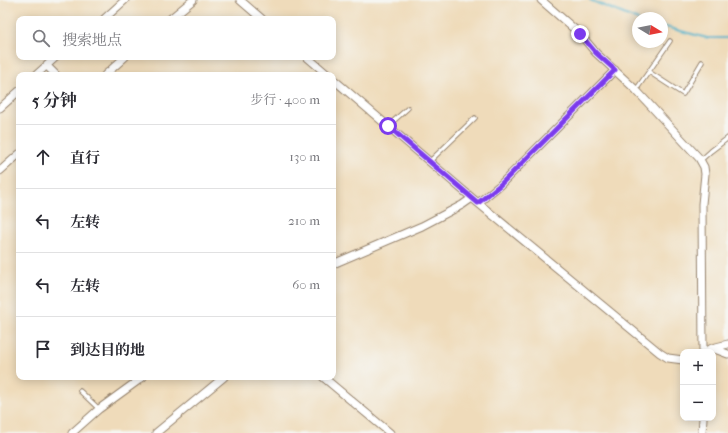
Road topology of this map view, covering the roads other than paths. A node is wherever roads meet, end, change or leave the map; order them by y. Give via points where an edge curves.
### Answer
1 (125, 0) edge
2 (193, 0) edge
3 (240, 0) edge
4 (540, 0) edge
5 (107, 16) edge
6 (174, 16) edge
7 (259, 16) edge
8 (670, 41) dead end
9 (53, 60) edge
10 (122, 60) edge
11 (310, 60) edge
12 (702, 62) dead end
13 (47, 66) junction
14 (615, 70) junction
15 (40, 72) edge
16 (53, 72) edge
17 (109, 72) edge
18 (324, 72) edge
19 (649, 72) junction
20 (336, 83) edge
21 (636, 90) junction
22 (16, 94) edge
23 (0, 108) edge
24 (408, 108) dead end
25 (475, 118) dead end
26 (388, 126) junction
27 (728, 138) edge
28 (723, 143) junction
29 (728, 145) edge
30 (16, 157) edge
31 (700, 161) junction
32 (429, 162) junction
33 (0, 172) edge
34 (472, 198) junction
35 (478, 203) junction
36 (336, 263) edge
37 (728, 344) edge
38 (707, 349) edge
39 (713, 349) edge
40 (716, 352) edge
41 (728, 354) edge
42 (680, 360) edge
43 (139, 380) edge
44 (220, 380) edge
45 (327, 380) edge
46 (80, 391) dead end
47 (99, 409) junction
48 (703, 421) edge
49 (72, 433) edge
50 (156, 433) edge
51 (390, 433) edge
52 (702, 433) edge

1 - 5 street
2 - 6 street
3 - 7 street
4 - 14 street via 580,34
8 - 19 lane
9 - 13 street
10 - 17 street
11 - 18 street
12 - 19 lane via 683,94
13 - 15 street
13 - 16 street
14 - 21 street
14 - 35 street via 500,185
19 - 21 lane
20 - 26 street
21 - 31 street
22 - 23 street
24 - 26 lane
25 - 32 lane
26 - 32 street
27 - 28 lane
28 - 29 lane
28 - 31 lane
30 - 33 street
31 - 38 street via 705,174 702,204
32 - 34 street
34 - 35 street
34 - 36 street via 422,226
35 - 42 street via 660,353 668,358
37 - 39 street
40 - 41 street
43 - 47 street
44 - 50 street
45 - 51 street
46 - 47 lane
47 - 49 street
48 - 52 street

